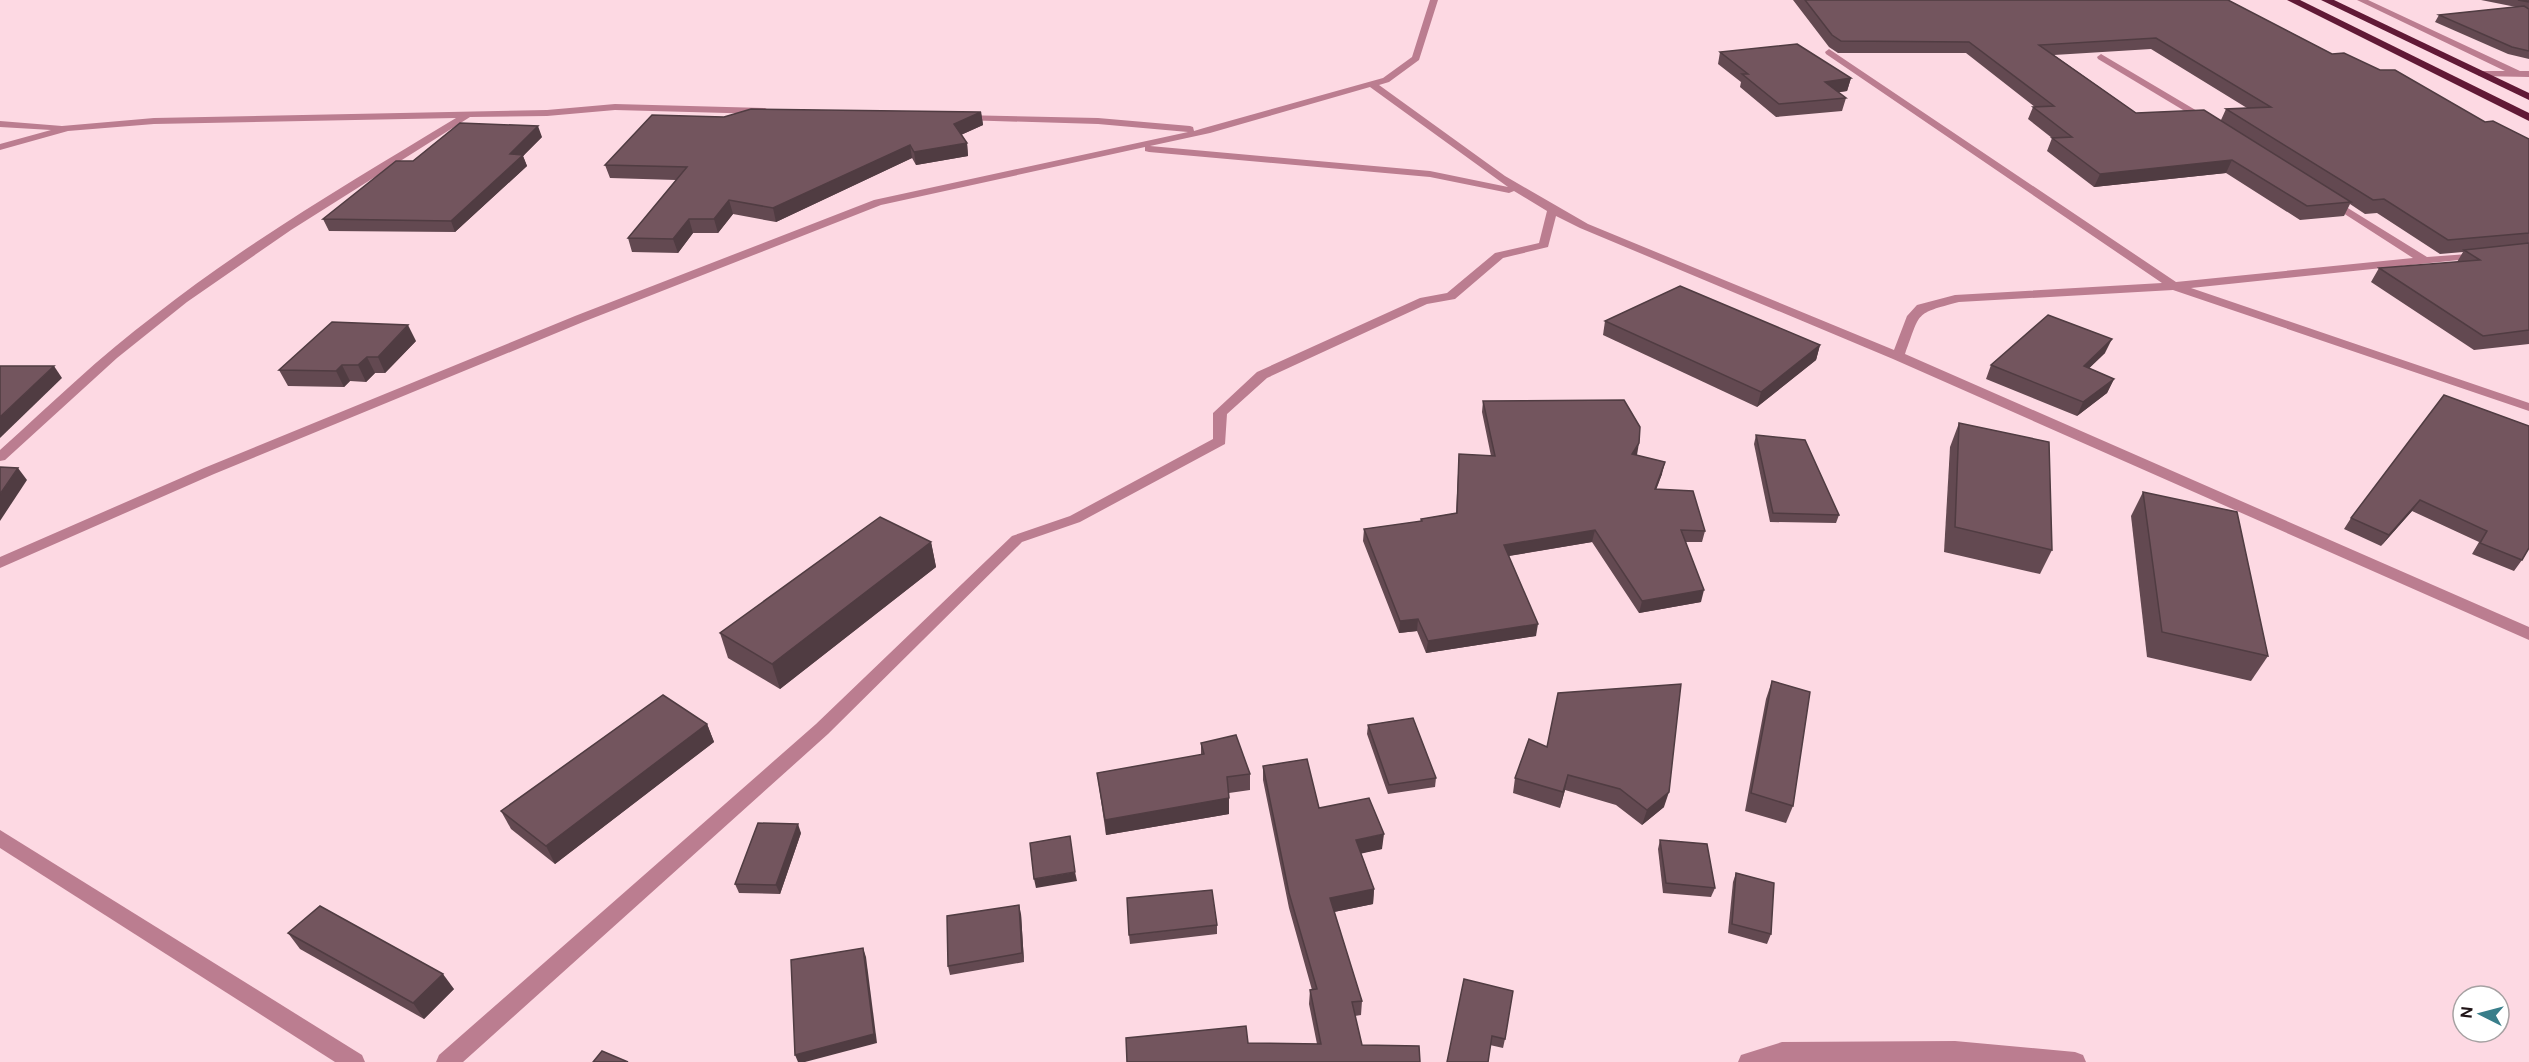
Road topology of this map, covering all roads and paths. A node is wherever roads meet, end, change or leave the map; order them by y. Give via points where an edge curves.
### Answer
1 (1434, 0) edge
2 (2292, 0) edge
3 (2326, 0) edge
4 (2361, 0) edge
5 (1829, 52) edge
6 (2101, 57) edge
7 (2482, 74) junction
8 (2518, 74) junction
9 (2529, 74) edge
10 (1373, 85) junction
11 (2529, 97) edge
12 (780, 112) edge
13 (469, 114) junction
14 (945, 117) edge
15 (2529, 117) edge
16 (0, 124) edge
17 (67, 128) junction
18 (2220, 128) edge
19 (1206, 131) junction
20 (0, 147) edge
21 (1134, 147) junction
22 (1524, 194) junction
23 (2320, 194) edge
24 (1552, 210) junction
25 (2494, 254) edge
26 (2424, 260) junction
27 (2174, 286) junction
28 (1899, 356) junction
29 (2529, 407) edge
30 (0, 457) edge
31 (0, 563) edge
32 (2529, 634) edge
33 (0, 838) edge
34 (354, 1062) edge
35 (447, 1062) edge
36 (1749, 1062) edge
37 (2075, 1062) edge

1 - 10 street via 1416,58
2 - 15 highway
3 - 7 highway
4 - 8 street
5 - 27 street
6 - 18 street
7 - 8 street
7 - 11 highway
8 - 9 street
10 - 19 street
10 - 22 street
12 - 13 street via 625,107
13 - 17 street via 154,121
13 - 30 street via 372,173 182,300 100,366
14 - 19 street via 1098,121
16 - 17 street
17 - 20 street
19 - 21 street
21 - 22 street via 1430,174
21 - 31 street via 878,202 209,471
22 - 24 street
23 - 26 street
24 - 28 street
24 - 35 street via 1544,244 1498,255 1451,296 1425,301 1262,375 1220,413 1220,441 1075,519 1017,538 822,729
25 - 26 street
26 - 27 street
27 - 28 street via 1939,302 1912,316
27 - 29 street
28 - 32 street
33 - 34 street
36 - 37 street via 1782,1052 1954,1051

